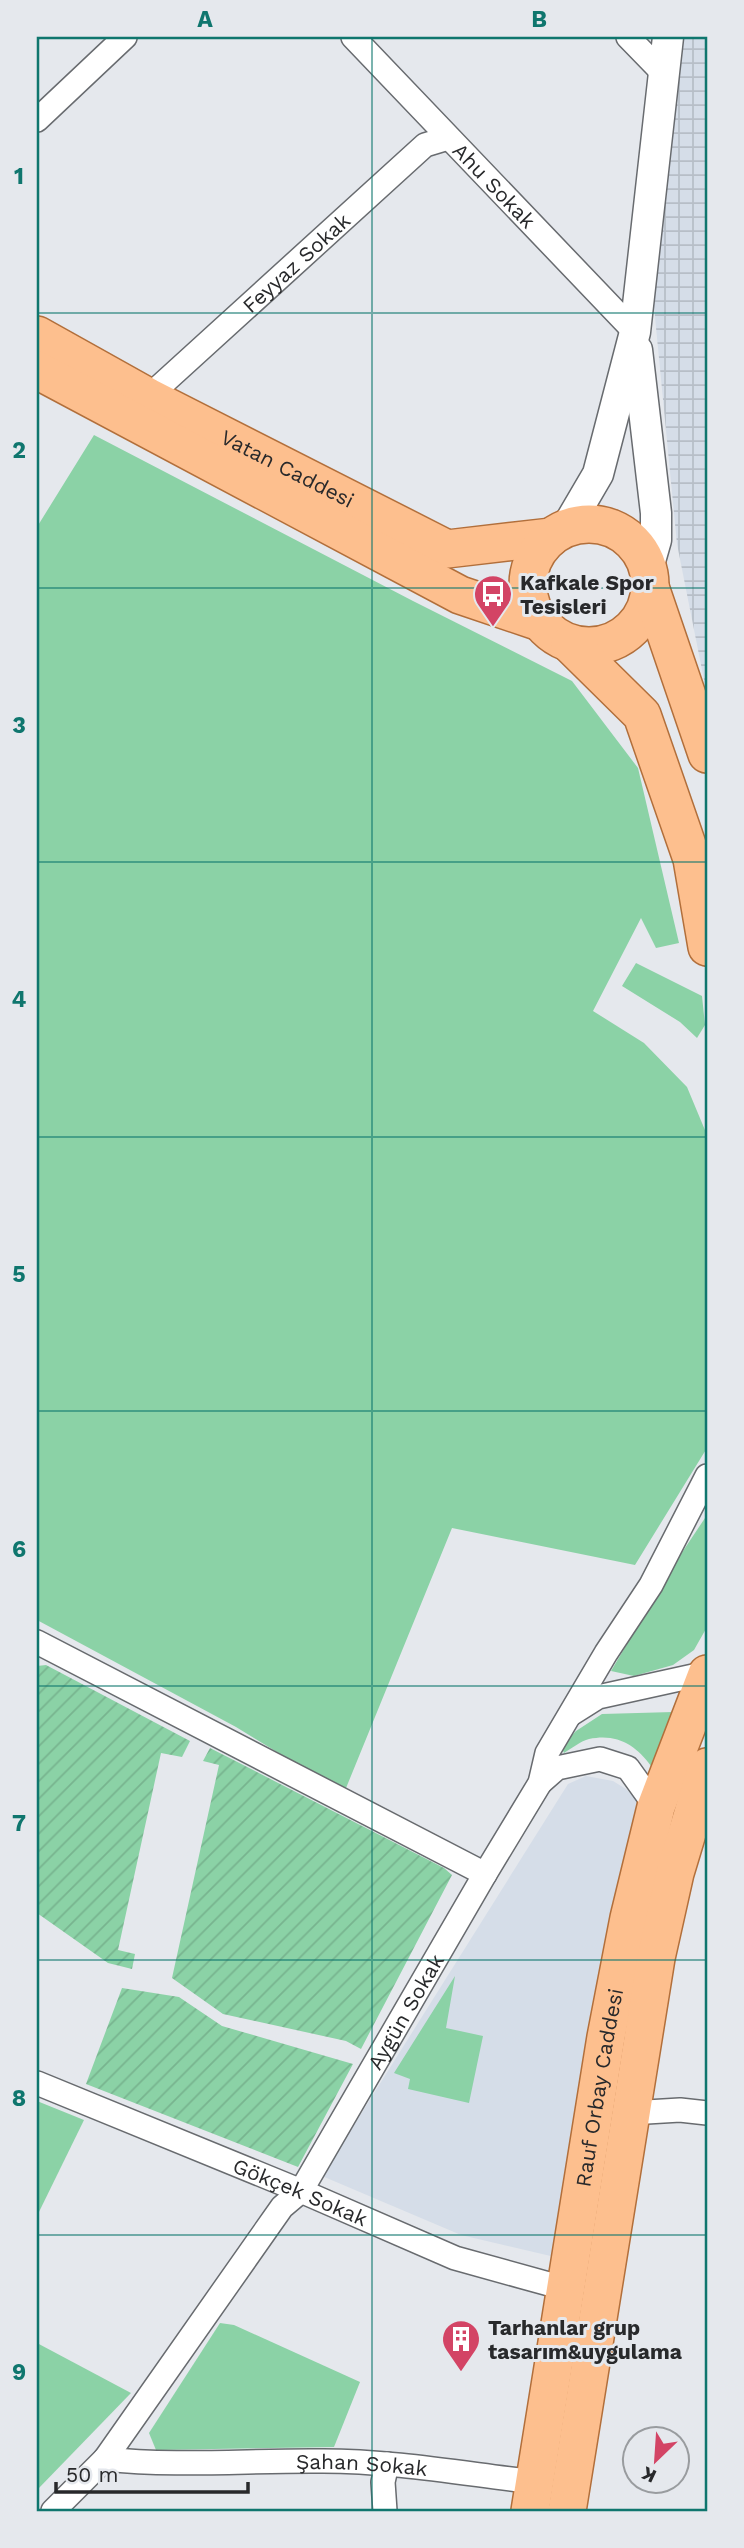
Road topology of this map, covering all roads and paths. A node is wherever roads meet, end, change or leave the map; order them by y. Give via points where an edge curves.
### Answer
1 (125, 37) edge
2 (354, 37) edge
3 (628, 37) edge
4 (668, 37) edge
5 (663, 73) junction
6 (37, 120) edge
7 (448, 138) junction
8 (635, 332) junction
9 (37, 335) edge
10 (37, 369) edge
11 (148, 397) junction
12 (559, 532) junction
13 (650, 579) junction
14 (540, 622) junction
15 (570, 644) junction
16 (707, 754) edge
17 (707, 947) edge
18 (707, 1476) edge
19 (37, 1642) edge
20 (707, 1674) edge
21 (569, 1714) junction
22 (707, 1767) edge
23 (540, 1783) junction
24 (656, 1807) junction
25 (485, 1874) junction
26 (37, 2083) edge
27 (630, 2113) junction
28 (707, 2113) edge
29 (301, 2190) junction
30 (567, 2289) junction
31 (105, 2459) junction
32 (387, 2464) junction
33 (533, 2497) edge
34 (53, 2511) edge
35 (384, 2511) edge
36 (566, 2511) edge

1 - 6 street
2 - 7 street, Ahu Sokak
3 - 5 street
4 - 5 street
5 - 8 street
7 - 8 street, Ahu Sokak
7 - 11 street, Feyyaz Sokak via 425,145
8 - 12 street via 598,474
8 - 13 street via 656,513
9 - 11 main road, Vatan Caddesi
10 - 14 main road, Vatan Caddesi via 460,595
11 - 12 main road, Vatan Caddesi via 447,549
12 - 13 main road via 587,524 608,526 640,550
12 - 14 main road via 538,550 530,568 527,587
13 - 15 main road via 647,608 624,636 589,647
13 - 16 main road
14 - 15 main road
15 - 17 main road via 642,715 692,859
18 - 21 street, Aygün Sokak via 651,1585
19 - 25 street
20 - 21 street via 598,1697
20 - 24 main road, Rauf Orbay Caddesi
21 - 23 street, Aygün Sokak via 547,1753
22 - 27 main road, Rauf Orbay Caddesi via 665,1917
23 - 24 street via 557,1768 600,1759 628,1768
23 - 25 street, Aygün Sokak
24 - 30 main road, Rauf Orbay Caddesi via 606,2037
25 - 29 street, Aygün Sokak
26 - 29 street, Gökçek Sokak
27 - 28 street
27 - 36 main road, Rauf Orbay Caddesi
29 - 30 street, Gökçek Sokak via 455,2258
29 - 31 street, Aygün Sokak via 282,2207
30 - 33 main road, Rauf Orbay Caddesi
31 - 32 street, Şahan Sokak
31 - 34 street, Aygün Sokak
32 - 33 street, Şahan Sokak
32 - 35 street

